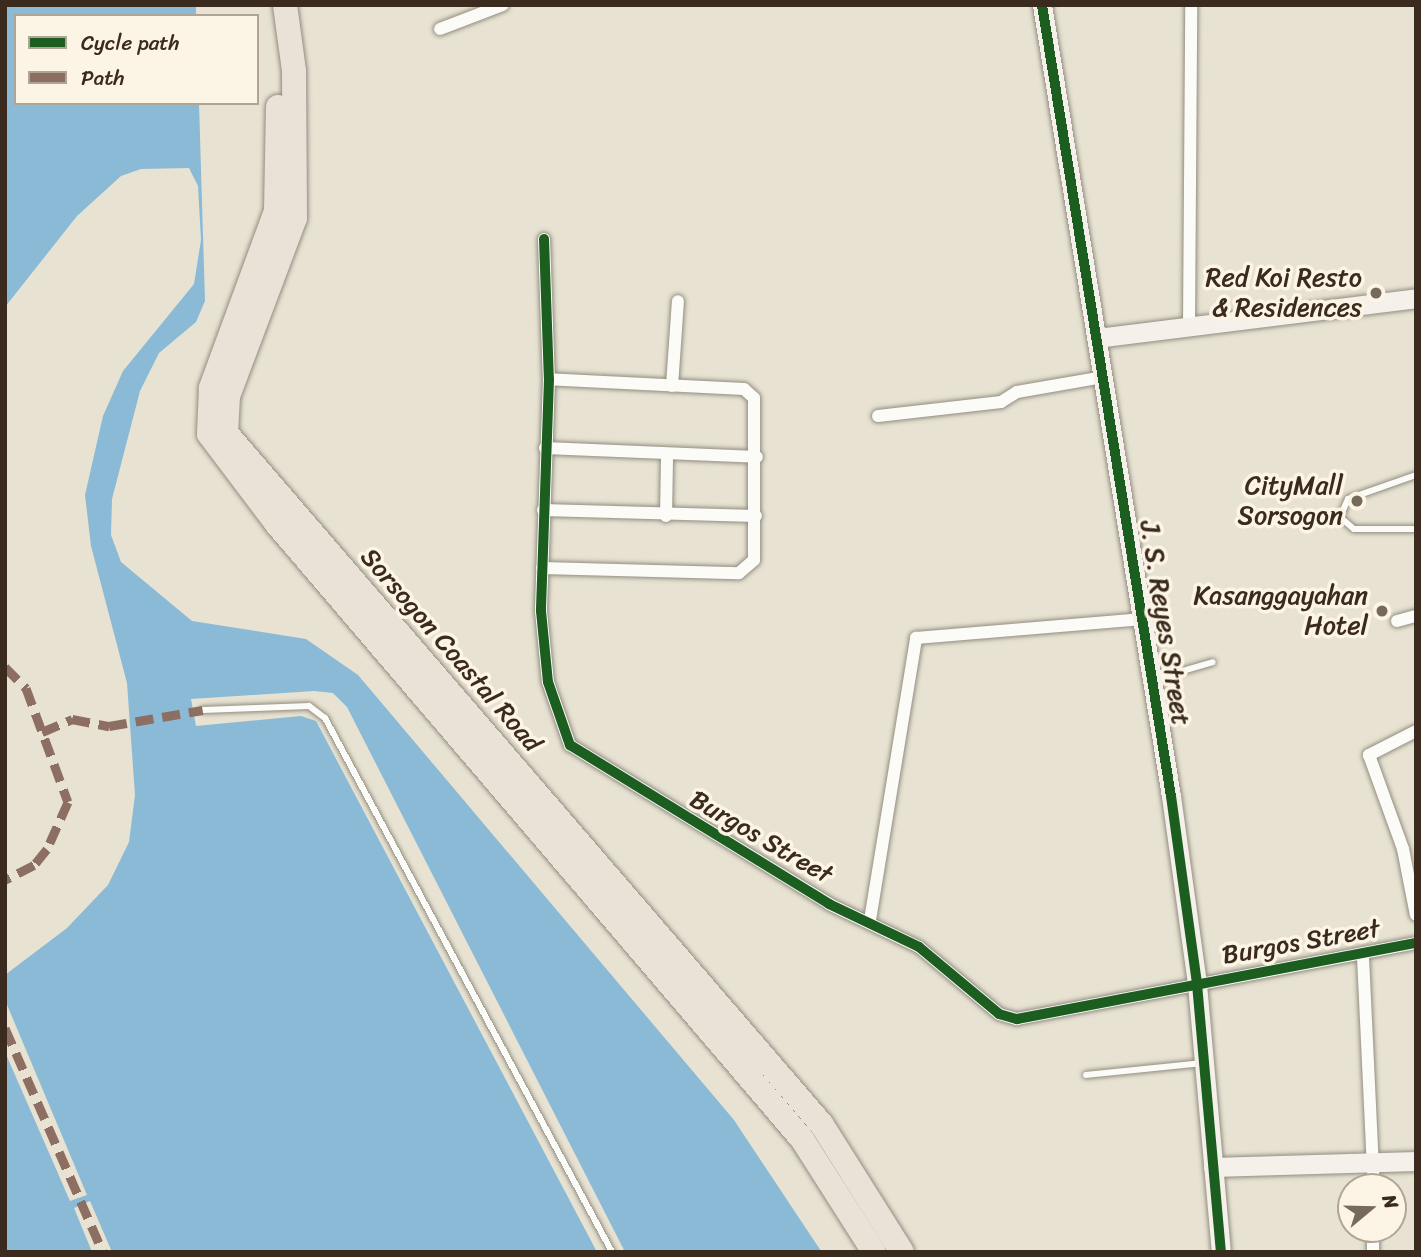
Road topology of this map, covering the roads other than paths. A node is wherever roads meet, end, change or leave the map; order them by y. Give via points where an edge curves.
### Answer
1 (269, 5) edge
2 (285, 5) edge
3 (503, 5) edge
4 (1042, 5) edge
5 (1191, 5) edge
6 (440, 29) dead end
7 (544, 239) dead end
8 (1416, 298) edge
9 (678, 301) dead end
10 (1189, 327) junction
11 (1097, 338) junction
12 (1103, 377) junction
13 (549, 379) junction
14 (672, 386) junction
15 (878, 416) dead end
16 (545, 448) junction
17 (667, 456) junction
18 (757, 457) junction
19 (1416, 475) edge
20 (543, 510) junction
21 (666, 516) junction
22 (756, 516) junction
23 (1416, 529) edge
24 (542, 568) junction
25 (1416, 616) edge
26 (1140, 619) junction
27 (1397, 621) dead end
28 (1213, 662) dead end
29 (1151, 680) junction
30 (203, 710) dead end
31 (1416, 731) edge
32 (1416, 915) edge
33 (870, 920) junction
34 (1416, 943) edge
35 (1363, 957) junction
36 (1197, 984) junction
37 (1203, 1063) junction
38 (1086, 1075) dead end
39 (1416, 1161) edge
40 (1374, 1164) junction
41 (1213, 1167) junction
42 (1374, 1173) edge
43 (612, 1252) edge
44 (874, 1252) edge
45 (902, 1252) edge
46 (1221, 1252) edge

1 - 44 highway, Sorsogon Coastal Road via 278,71 276,211 211,388 209,434 284,533 802,1139
2 - 45 highway, Sorsogon Coastal Road via 294,71 295,218 229,396 226,433 822,1125
3 - 6 street
4 - 11 street, J. S. Reyes Street
5 - 10 street
7 - 13 street, Burgos Street
8 - 10 street
9 - 14 street
10 - 11 street
11 - 12 street, J. S. Reyes Street
12 - 15 street via 1017,392 1001,402
12 - 26 street, J. S. Reyes Street
13 - 14 street
13 - 16 street, Burgos Street
14 - 18 street via 744,389 754,398
16 - 17 street
16 - 20 street, Burgos Street
17 - 18 street
17 - 21 street
18 - 22 street
19 - 23 lane via 1349,499 1340,517 1354,528
20 - 21 street
20 - 24 street, Burgos Street
21 - 22 street
22 - 24 street via 754,560 739,573
24 - 33 street, Burgos Street via 548,682 570,745 829,904
25 - 27 street
26 - 29 street, J. S. Reyes Street
26 - 33 street via 916,638
28 - 29 lane
29 - 36 street, J. S. Reyes Street
30 - 43 lane via 309,706 325,718
31 - 32 street via 1369,755 1404,849
33 - 36 street, Burgos Street via 919,947 999,1014 1017,1019
34 - 35 street, Burgos Street
35 - 36 street, Burgos Street
35 - 40 street
36 - 37 street, J. S. Reyes Street
37 - 38 lane
37 - 41 street, J. S. Reyes Street
39 - 40 street
40 - 41 street
40 - 42 street
41 - 46 street, J. S. Reyes Street

